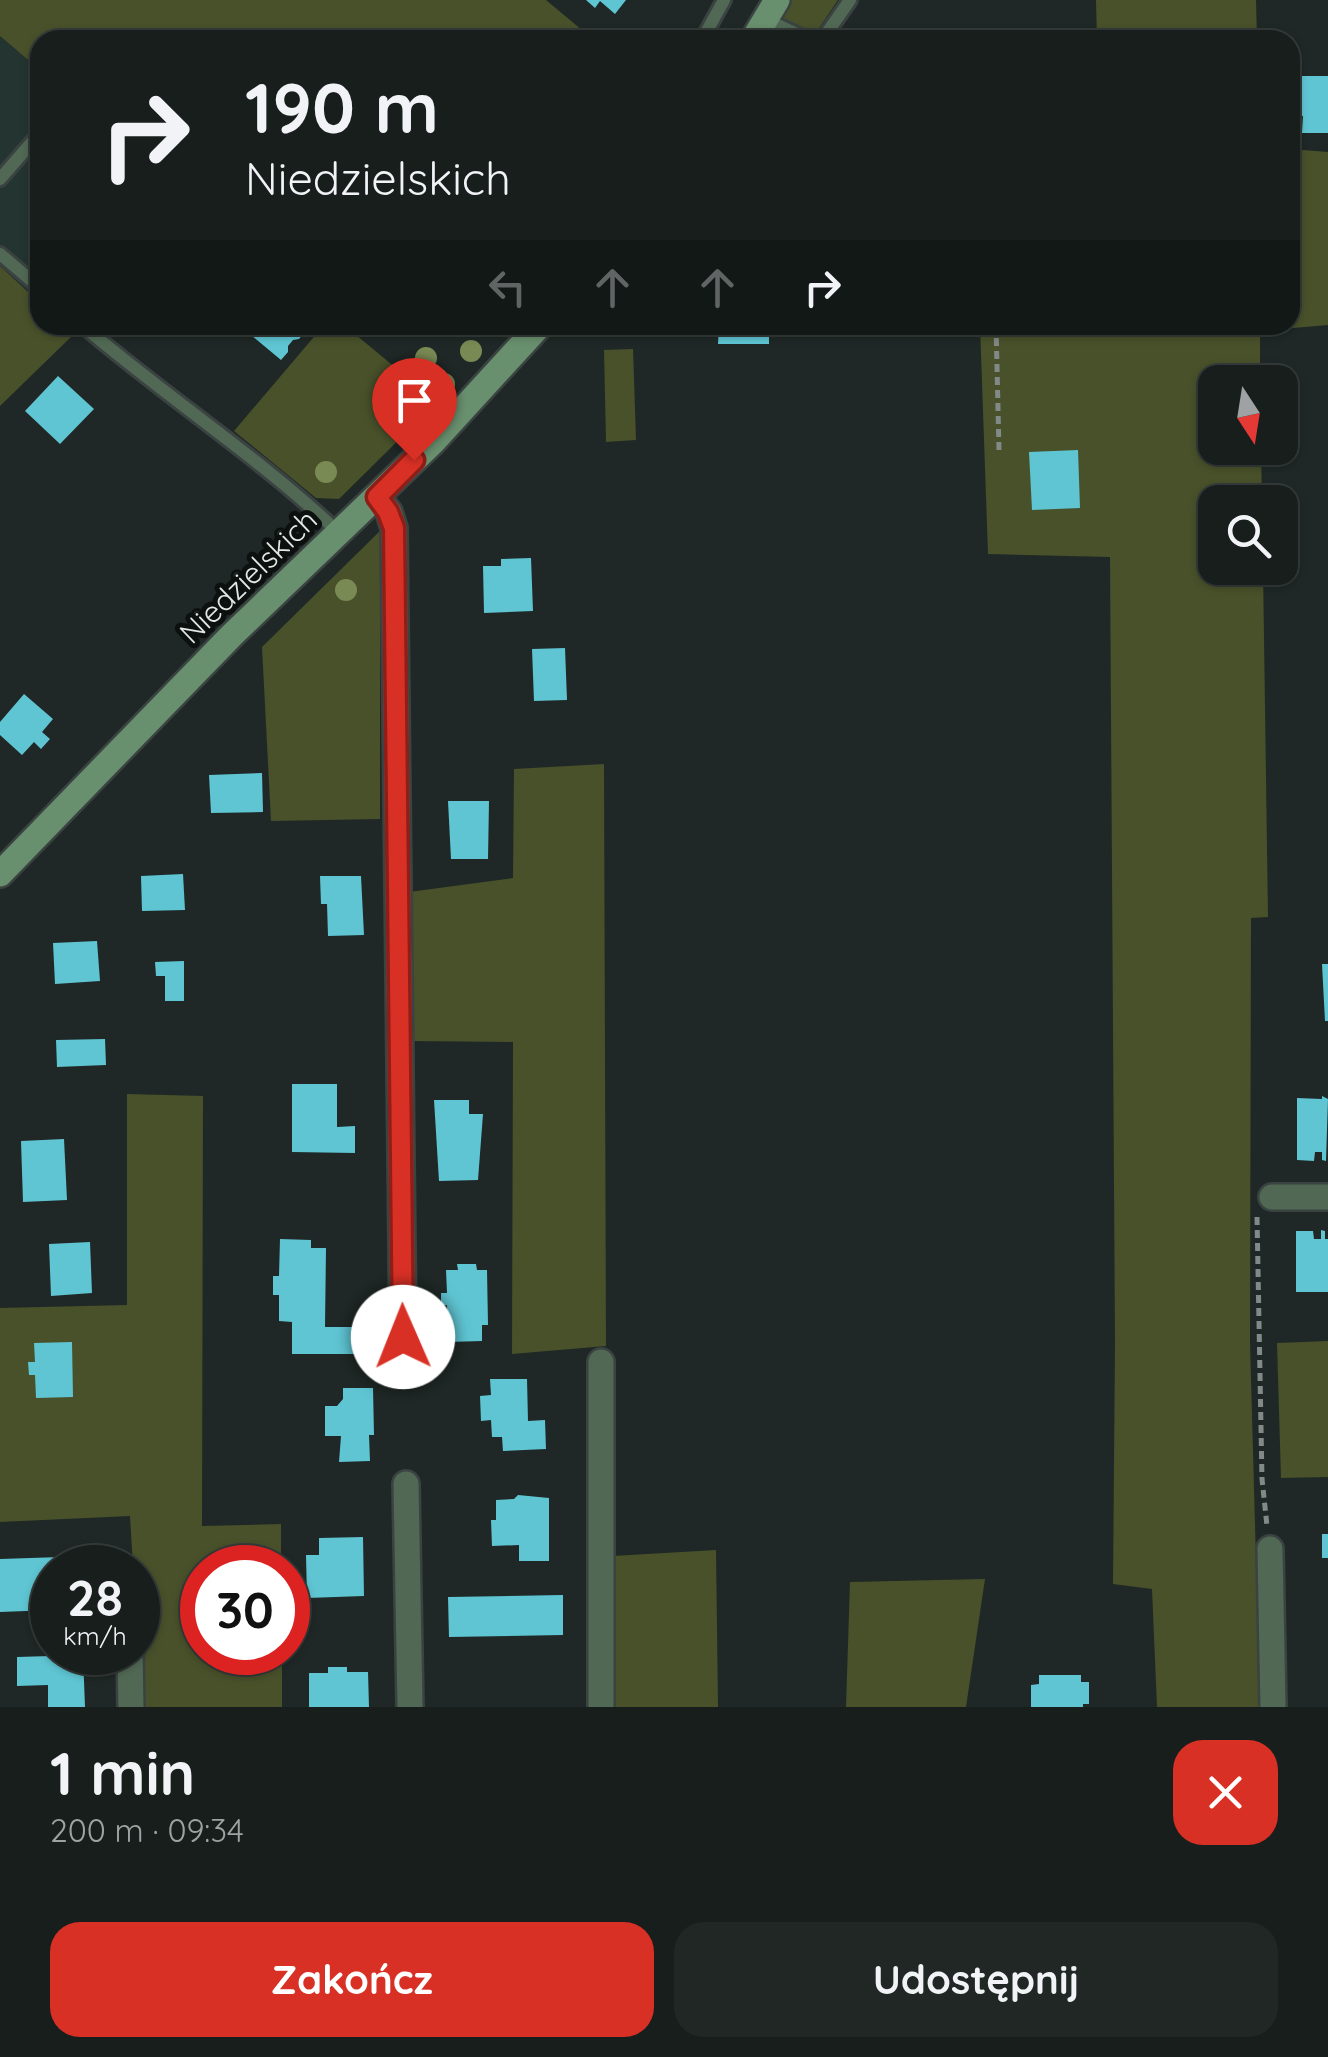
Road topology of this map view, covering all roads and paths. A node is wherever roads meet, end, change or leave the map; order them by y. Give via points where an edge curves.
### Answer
1 (724, 0) edge
2 (850, 0) edge
3 (708, 30) edge
4 (829, 30) edge
5 (30, 144) edge
6 (0, 179) edge
7 (0, 254) edge
8 (30, 280) edge
9 (94, 335) edge
10 (531, 335) edge
11 (996, 335) edge
12 (999, 450) dead end
13 (377, 497) junction
14 (339, 533) junction
15 (0, 874) edge
16 (1328, 1196) edge
17 (1272, 1197) joint
18 (403, 1337) dead end
19 (601, 1362) dead end
20 (406, 1484) dead end
21 (1270, 1549) joint
22 (130, 1675) edge
23 (131, 1707) edge
24 (410, 1707) edge
25 (601, 1707) edge
26 (1272, 1707) edge

1 - 3 lane
2 - 4 lane
5 - 6 lane
7 - 8 lane
9 - 14 lane
10 - 13 street, Niedzielskich
11 - 12 path
13 - 14 street, Niedzielskich
13 - 18 street via 394,528
14 - 15 street, Niedzielskich
16 - 17 street
17 - 21 path via 1257,1197 1262,1479
19 - 25 street
20 - 24 street
21 - 26 street
22 - 23 street

